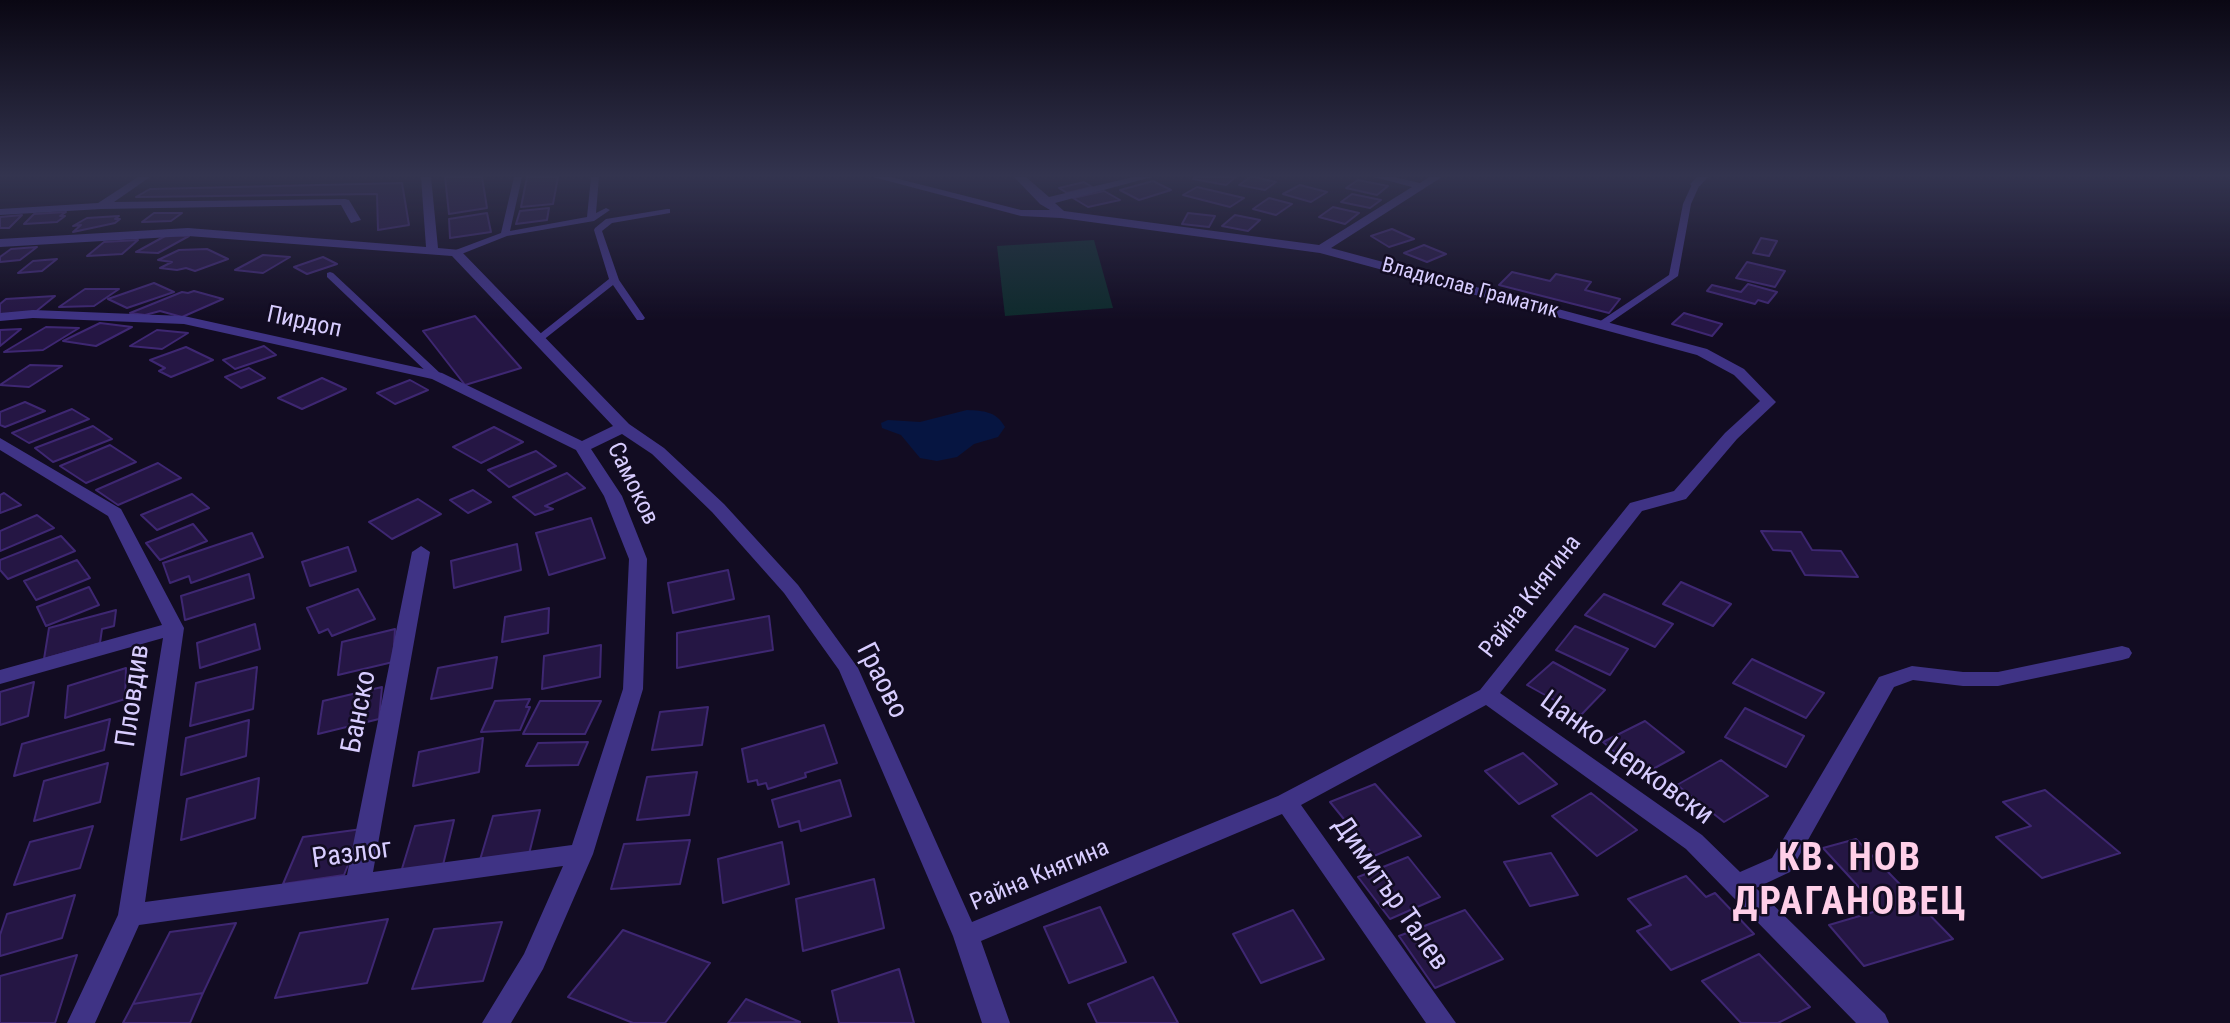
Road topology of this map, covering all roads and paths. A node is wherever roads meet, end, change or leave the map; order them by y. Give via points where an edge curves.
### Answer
1 (430, 225) edge
2 (507, 225) edge
3 (558, 225) edge
4 (604, 225) edge
5 (1140, 225) edge
6 (1360, 225) edge
7 (1683, 225) edge
8 (505, 234) junction
9 (0, 243) edge
10 (1321, 249) junction
11 (432, 250) junction
12 (456, 253) junction
13 (330, 275) dead end
14 (614, 280) junction
15 (0, 317) edge
16 (640, 318) dead end
17 (1602, 324) junction
18 (539, 339) junction
19 (437, 376) junction
20 (624, 427) junction
21 (0, 443) edge
22 (582, 447) junction
23 (421, 552) dead end
24 (174, 628) junction
25 (2122, 653) dead end
26 (0, 677) edge
27 (1487, 695) junction
28 (1286, 802) junction
29 (581, 854) junction
30 (358, 884) junction
31 (1737, 885) junction
32 (131, 915) junction
33 (965, 936) junction
34 (80, 1023) edge
35 (496, 1023) edge
36 (996, 1023) edge
37 (1442, 1023) edge
38 (1875, 1023) edge

1 - 11 street
2 - 8 lane
3 - 8 lane
4 - 14 lane via 598,230
5 - 10 street, Владислав Граматик
6 - 10 street
7 - 17 lane via 1673,276
8 - 12 lane
9 - 11 street via 188,232
10 - 17 street, Владислав Граматик
11 - 12 street
12 - 18 street, Самоков
13 - 19 lane
14 - 16 lane
14 - 18 lane
15 - 19 street, Пирдоп via 33,314 184,320
17 - 27 street, Райна Княгина via 1702,352 1735,367 1756,384 1768,402 1731,436 1680,495 1636,507
18 - 20 street, Самоков
19 - 22 street, Пирдоп
20 - 22 street, Самоков
20 - 33 street, Граово via 718,508 790,589 848,668
21 - 24 street, Пловдив via 115,513
22 - 29 street, Самоков via 614,496 638,559 633,689
23 - 30 street, Банско
24 - 26 street
24 - 32 street, Пловдив
25 - 31 street via 1998,679 1912,673 1886,682 1781,865
27 - 28 street, Райна Княгина
27 - 31 street, Цанко Церковски via 1694,842
28 - 33 street, Райна Княгина
28 - 37 street, Димитър Талев
29 - 30 street, Разлог
29 - 35 street, Самоков via 534,961
30 - 32 street, Разлог
31 - 38 street, Цанко Церковски
32 - 34 street, Пловдив
33 - 36 street, Граово

